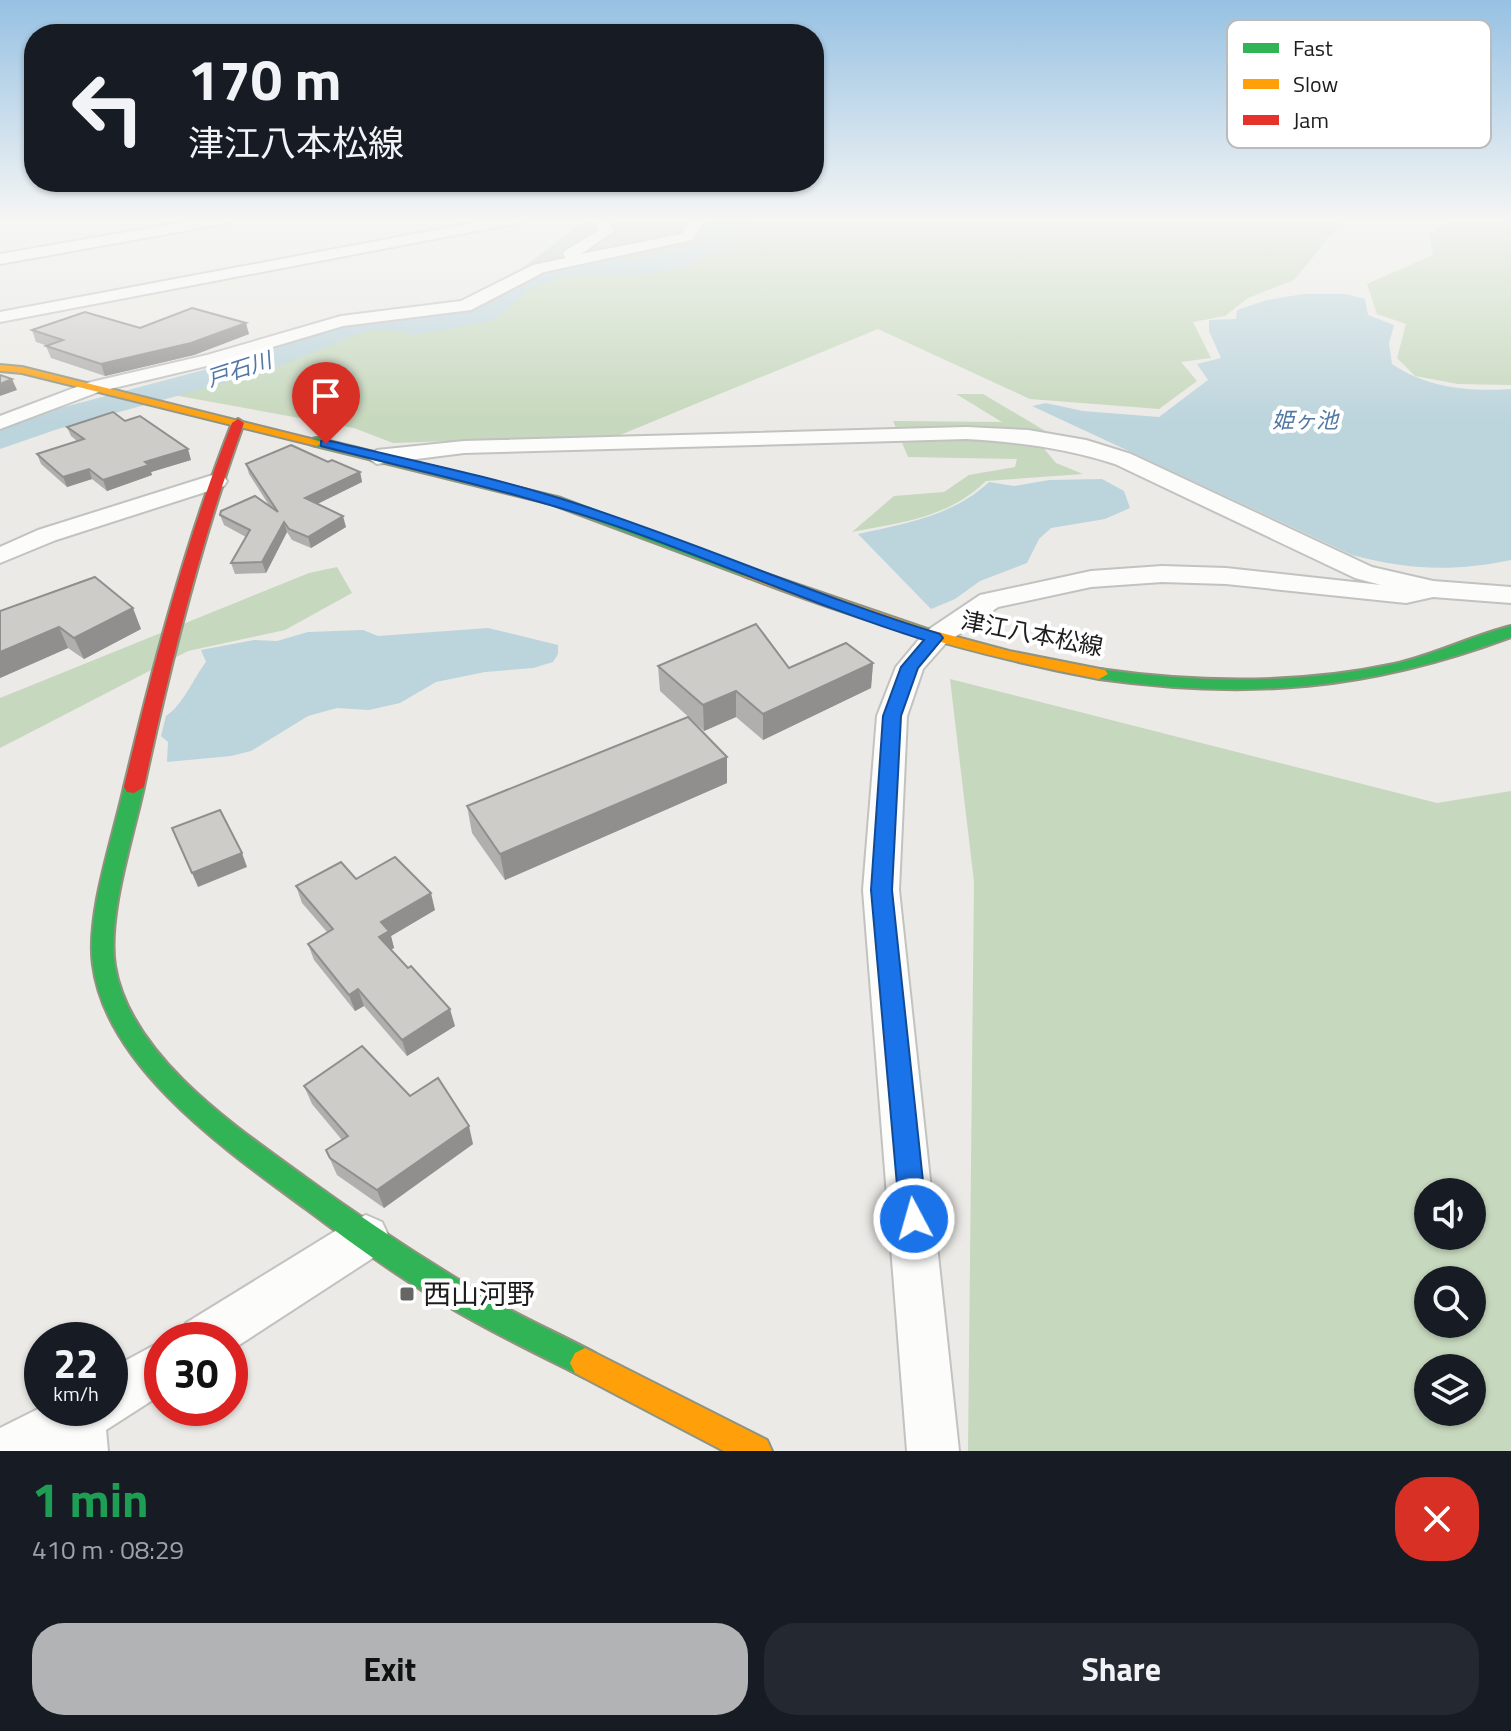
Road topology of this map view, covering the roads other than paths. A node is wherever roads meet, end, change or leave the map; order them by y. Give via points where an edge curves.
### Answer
1 (160, 287) edge
2 (503, 287) edge
3 (0, 317) edge
4 (0, 368) edge
5 (100, 388) junction
6 (0, 423) edge
7 (238, 423) junction
8 (377, 457) junction
9 (216, 481) junction
10 (0, 556) edge
11 (1433, 589) junction
12 (1511, 595) edge
13 (1511, 631) edge
14 (935, 638) junction
15 (366, 1237) junction
16 (231, 1322) edge
17 (144, 1380) edge
18 (128, 1392) edge
19 (74, 1426) edge
20 (9, 1451) edge
21 (756, 1451) edge
22 (933, 1451) edge

1 - 3 street
2 - 5 street via 465,306 341,321
4 - 5 main road, 津江八本松線
5 - 6 street
5 - 7 main road, 津江八本松線
7 - 8 main road, 津江八本松線
7 - 9 main road
8 - 11 street via 511,445 951,433 1028,436 1123,459 1364,573
8 - 14 main road, 津江八本松線 via 555,501
9 - 10 street via 47,535
9 - 15 main road via 150,716 103,927 104,965 115,1008 162,1071 214,1126
11 - 12 street
11 - 14 street via 1406,595 1162,574 1091,579 989,601
13 - 14 main road, 津江八本松線 via 1454,653 1373,672 1237,685 1128,677
14 - 22 street via 910,667 892,716 881,890
15 - 16 street
15 - 21 main road via 480,1309
17 - 18 street
19 - 20 street

